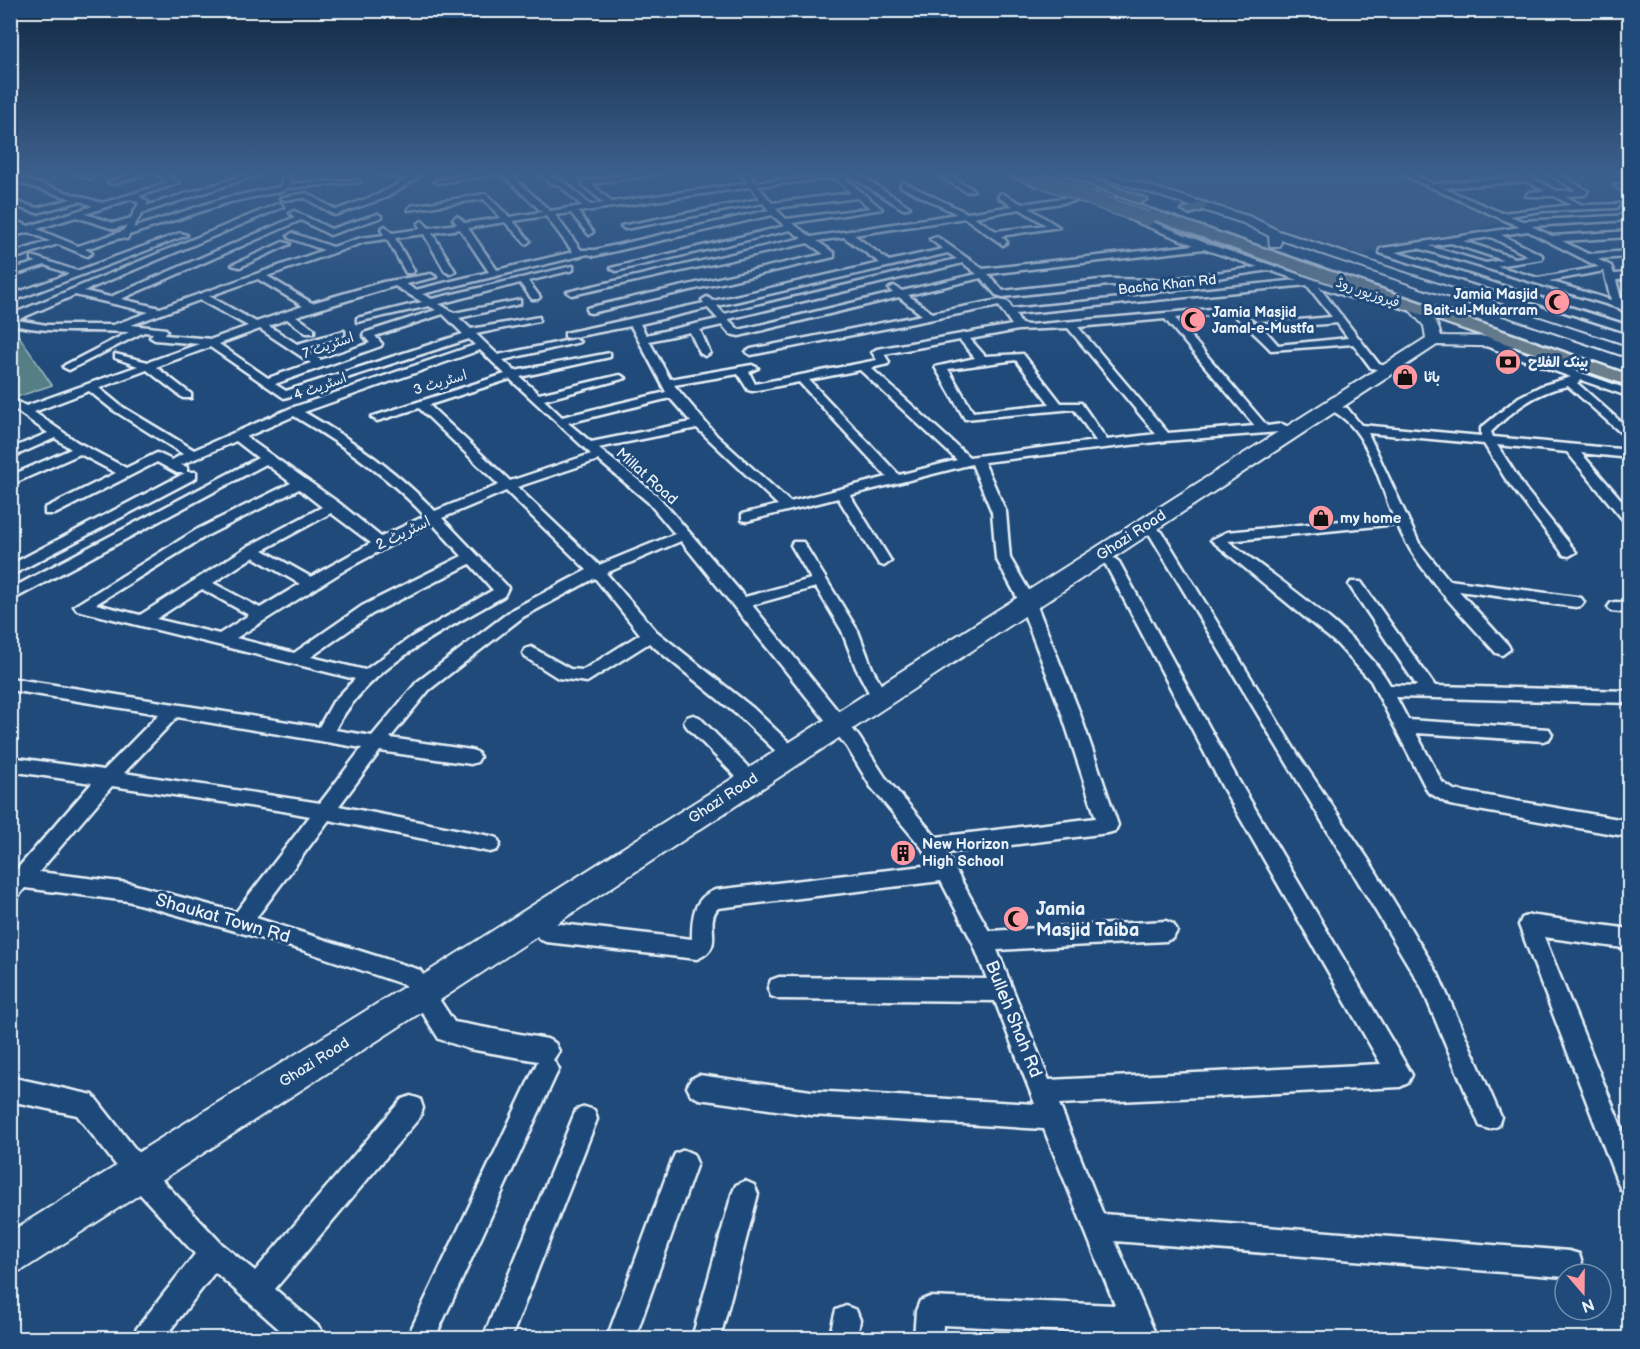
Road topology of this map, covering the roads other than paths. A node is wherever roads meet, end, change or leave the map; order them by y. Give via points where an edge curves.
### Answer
1 (50, 237) edge
2 (114, 237) edge
3 (124, 237) edge
4 (177, 237) edge
5 (193, 237) edge
6 (256, 237) edge
7 (389, 237) joint
8 (430, 237) edge
9 (471, 237) edge
10 (523, 237) edge
11 (567, 237) edge
12 (665, 237) edge
13 (702, 237) edge
14 (741, 237) edge
15 (803, 237) edge
16 (827, 237) edge
17 (850, 237) edge
18 (999, 237) edge
19 (1181, 237) edge
20 (1228, 237) edge
21 (1235, 237) edge
22 (1237, 237) edge
23 (1243, 237) edge
24 (1272, 237) edge
25 (1472, 237) edge
26 (1498, 237) edge
27 (1548, 237) edge
28 (1584, 237) edge
29 (934, 239) dead end
30 (1275, 239) junction
31 (1552, 239) junction
32 (807, 240) junction
33 (1451, 240) junction
34 (59, 241) junction
35 (526, 241) dead end
36 (1251, 242) junction
37 (122, 243) dead end
38 (1004, 243) dead end
39 (710, 245) junction
40 (1205, 246) junction
41 (1417, 246) junction
42 (77, 249) junction
43 (332, 250) junction
44 (951, 250) junction
45 (262, 254) junction
46 (578, 254) junction
47 (1629, 254) edge
48 (10, 257) edge
49 (1587, 257) junction
50 (35, 258) dead end
51 (559, 258) junction
52 (966, 260) junction
53 (1518, 260) junction
54 (112, 261) junction
55 (46, 262) junction
56 (886, 263) junction
57 (290, 264) junction
58 (237, 265) dead end
59 (1292, 265) junction
60 (1029, 266) junction
61 (1484, 266) junction
62 (1272, 267) junction
63 (62, 268) junction
64 (616, 268) dead end
65 (678, 268) junction
66 (866, 268) junction
67 (409, 271) dead end
68 (450, 271) dead end
69 (1609, 272) junction
70 (10, 273) edge
71 (494, 273) junction
72 (77, 274) junction
73 (982, 274) junction
74 (1036, 274) dead end
75 (259, 275) junction
76 (1562, 276) junction
77 (1629, 276) edge
78 (431, 277) dead end
79 (522, 279) junction
80 (881, 279) junction
81 (1316, 280) junction
82 (1044, 281) dead end
83 (1535, 281) junction
84 (399, 284) junction
85 (694, 286) junction
86 (1496, 288) junction
87 (10, 289) edge
88 (1052, 289) junction
89 (74, 292) junction
90 (572, 292) dead end
91 (412, 293) junction
92 (899, 293) junction
93 (201, 296) junction
94 (1454, 296) junction
95 (536, 297) dead end
96 (10, 299) edge
97 (111, 300) junction
98 (429, 302) junction
99 (517, 302) dead end
100 (1624, 304) edge
101 (311, 306) junction
102 (713, 306) junction
103 (1414, 307) junction
104 (591, 310) dead end
105 (160, 311) junction
106 (1010, 312) junction
107 (448, 314) junction
108 (288, 315) junction
109 (1168, 316) junction
110 (931, 317) junction
111 (535, 319) dead end
112 (723, 319) junction
113 (10, 320) edge
114 (361, 320) dead end
115 (1337, 320) junction
116 (634, 322) junction
117 (258, 325) junction
118 (1071, 325) junction
119 (1018, 327) junction
120 (1256, 327) junction
121 (115, 328) junction
122 (143, 328) junction
123 (694, 328) junction
124 (1629, 331) edge
125 (310, 332) dead end
126 (340, 333) dead end
127 (470, 334) junction
128 (963, 337) junction
129 (642, 339) junction
130 (1434, 340) junction
131 (1355, 341) junction
132 (209, 342) junction
133 (1513, 342) junction
134 (1596, 342) junction
135 (1487, 343) junction
136 (482, 346) junction
137 (296, 348) junction
138 (1563, 351) junction
139 (705, 352) dead end
140 (751, 352) dead end
141 (1629, 352) edge
142 (606, 355) dead end
143 (119, 356) dead end
144 (495, 359) junction
145 (982, 360) junction
146 (1629, 362) edge
147 (319, 364) junction
148 (148, 366) junction
149 (69, 367) dead end
150 (863, 367) junction
151 (1629, 367) edge
152 (1387, 370) junction
153 (513, 375) junction
154 (620, 378) dead end
155 (801, 378) junction
156 (1575, 379) junction
157 (1629, 381) edge
158 (266, 383) junction
159 (1629, 386) edge
160 (91, 387) junction
161 (670, 389) junction
162 (1629, 394) edge
163 (186, 396) dead end
164 (537, 399) junction
165 (11, 401) edge
166 (421, 403) junction
167 (1058, 406) junction
168 (1331, 407) junction
169 (25, 411) junction
170 (296, 411) junction
171 (377, 417) dead end
172 (560, 421) junction
173 (1612, 422) junction
174 (700, 424) junction
175 (1359, 428) junction
176 (1629, 428) edge
177 (1276, 431) junction
178 (57, 433) junction
179 (237, 436) junction
180 (1165, 437) junction
181 (1629, 437) edge
182 (1487, 440) junction
183 (1104, 444) junction
184 (589, 446) junction
185 (1571, 448) junction
186 (81, 449) junction
187 (10, 454) edge
188 (1629, 454) edge
189 (194, 455) junction
190 (600, 455) junction
191 (267, 458) junction
192 (971, 460) junction
193 (172, 464) junction
194 (126, 473) junction
195 (191, 475) junction
196 (896, 479) junction
197 (10, 481) edge
198 (301, 483) junction
199 (212, 486) junction
200 (508, 486) junction
201 (842, 493) junction
202 (334, 506) junction
203 (788, 507) junction
204 (50, 511) dead end
205 (435, 518) junction
206 (747, 518) dead end
207 (1402, 519) junction
208 (1629, 519) edge
209 (1146, 526) junction
210 (684, 536) junction
211 (381, 544) junction
212 (798, 545) dead end
213 (252, 550) junction
214 (1569, 552) dead end
215 (1101, 555) junction
216 (471, 557) junction
217 (884, 561) dead end
218 (10, 571) edge
219 (597, 571) junction
220 (820, 581) junction
221 (200, 582) junction
222 (310, 583) junction
223 (1446, 584) junction
224 (1356, 585) dead end
225 (10, 596) edge
226 (1027, 601) junction
227 (1576, 602) dead end
228 (742, 603) junction
229 (261, 615) junction
230 (140, 622) junction
231 (650, 635) junction
232 (220, 641) junction
233 (1502, 649) dead end
234 (531, 653) dead end
235 (297, 660) junction
236 (369, 677) junction
237 (10, 684) edge
238 (1385, 691) junction
239 (1430, 692) junction
240 (1629, 697) edge
241 (880, 698) junction
242 (174, 709) junction
243 (693, 722) dead end
244 (838, 726) junction
245 (1404, 726) junction
246 (1543, 734) dead end
247 (323, 735) junction
248 (375, 744) junction
249 (791, 755) junction
250 (471, 757) dead end
251 (10, 765) edge
252 (108, 778) junction
253 (750, 780) junction
254 (324, 811) junction
255 (1629, 829) edge
256 (490, 844) dead end
257 (931, 846) junction
258 (946, 872) junction
259 (14, 882) edge
260 (537, 919) junction
261 (240, 923) junction
262 (1166, 931) dead end
263 (1629, 939) edge
264 (983, 941) junction
265 (779, 988) dead end
266 (1003, 990) junction
267 (423, 993) junction
268 (699, 1087) dead end
269 (10, 1089) edge
270 (1043, 1092) junction
271 (411, 1108) dead end
272 (1053, 1117) junction
273 (1489, 1117) dead end
274 (585, 1119) dead end
275 (684, 1163) dead end
276 (138, 1173) junction
277 (1629, 1181) edge
278 (745, 1194) dead end
279 (1095, 1226) junction
280 (213, 1253) junction
281 (10, 1255) edge
282 (1553, 1263) edge
283 (256, 1291) junction
284 (1139, 1329) edge
285 (147, 1338) edge
286 (310, 1338) edge
287 (421, 1338) edge
288 (497, 1338) edge
289 (621, 1338) edge
290 (706, 1338) edge
291 (928, 1338) edge

1 - 34 street
2 - 42 street
3 - 37 street
4 - 54 street
5 - 89 street
6 - 97 street
7 - 43 street
7 - 67 street
8 - 68 street
9 - 71 street
10 - 35 street
11 - 46 street
12 - 46 street
13 - 39 street
14 - 39 street
15 - 32 street
16 - 32 street
17 - 56 street
18 - 38 street
19 - 40 street
20 - 36 main road, bridge
21 - 36 main road, فیروزپور روڈ
22 - 36 main road, فیروزپور روڈ
23 - 36 main road
24 - 30 main road
25 - 33 street
26 - 53 street via 1539,257
27 - 31 street
28 - 31 street
29 - 44 street
30 - 36 main road, فیروزپور روڈ
30 - 94 main road
30 - 138 main road, فیروزپور روڈ
31 - 49 street
32 - 65 street
32 - 85 street via 831,255
33 - 41 street
33 - 53 street
34 - 42 street
34 - 48 street
36 - 59 main road, فیروزپور روڈ
39 - 64 street
40 - 60 street
40 - 62 street
41 - 61 street
41 - 86 street via 1383,251
42 - 54 street
43 - 45 street via 289,240
43 - 57 street
44 - 52 street
44 - 56 street
45 - 57 street
45 - 58 street
46 - 51 street
47 - 49 street
49 - 69 street
50 - 55 street
51 - 71 street via 529,261
51 - 79 street via 570,268
52 - 73 street
52 - 80 street
53 - 61 street
53 - 76 street
54 - 72 street
55 - 63 street
55 - 70 street
56 - 66 street
57 - 75 street
59 - 62 street
59 - 81 main road, فیروزپور روڈ
60 - 73 street
60 - 74 street
61 - 83 street
62 - 81 street
62 - 88 street via 1167,281 1119,285 1109,282
63 - 72 street
63 - 87 street
65 - 85 street
65 - 90 street
66 - 80 street
66 - 102 street
69 - 76 street
69 - 77 street
69 - 100 street
71 - 91 street
72 - 96 street
73 - 88 street via 1001,294
73 - 92 street
75 - 93 street
75 - 101 street
76 - 83 street
78 - 84 street
79 - 95 street
79 - 98 street
80 - 92 street
80 - 112 street
81 - 103 main road, فیروزپور روڈ
81 - 106 street, Bacha Khan Rd
81 - 115 street
82 - 88 street
83 - 86 street
83 - 100 street
84 - 91 street, Millat Road
84 - 101 street
85 - 102 street
85 - 104 street
86 - 94 street
86 - 124 street
89 - 97 street
89 - 113 street
91 - 98 street, Millat Road
92 - 110 street
92 - 112 street via 823,315 738,333
93 - 105 street
93 - 117 street
94 - 134 main road
97 - 105 street
98 - 107 street, Millat Road
98 - 114 street
99 - 107 street
101 - 108 street
102 - 112 street
102 - 116 street
103 - 130 main road via 1431,325
103 - 133 main road, فیروزپور روڈ
105 - 121 street
106 - 110 street, Bacha Khan Rd via 999,303
106 - 119 street
107 - 127 street, Millat Road
107 - 147 street, اسٹریٹ 7 via 368,335 377,344
108 - 117 street
108 - 125 street
109 - 118 street
109 - 120 street via 1236,310
109 - 177 street
110 - 140 street
111 - 127 street
112 - 123 street
113 - 121 street via 51,328
115 - 120 street
115 - 131 street
116 - 129 street
116 - 144 street
117 - 132 street
117 - 137 street
118 - 119 street
118 - 180 street
119 - 128 street
120 - 131 street via 1275,348
121 - 122 street
122 - 132 street via 162,331 155,337
122 - 149 street
123 - 129 street
123 - 139 street
124 - 134 street
126 - 137 street
127 - 136 street, Millat Road
127 - 158 street via 294,393 284,395
128 - 145 street
128 - 150 street via 877,352 884,362
129 - 161 street
130 - 135 main road
130 - 152 main road, Ghazi Road
131 - 152 street via 1375,366
132 - 148 street
132 - 158 street
133 - 135 main road
133 - 138 main road, فیروزپور روڈ
134 - 141 main road
135 - 156 street
136 - 144 street, Millat Road
136 - 170 street, اسٹریٹ 4
137 - 147 street
138 - 146 main road
138 - 151 main road, فیروزپور روڈ
138 - 157 main road, فیروزپور روڈ
138 - 159 main road
142 - 153 street, اسٹریٹ 3
143 - 148 street
144 - 153 street, Millat Road
145 - 167 street via 1019,356
145 - 167 street via 941,367 969,416
147 - 158 street, اسٹریٹ 7
148 - 160 street
148 - 163 street
150 - 155 street
150 - 192 street
152 - 168 main road, Ghazi Road
153 - 164 street, Millat Road
153 - 166 street, اسٹریٹ 3
154 - 164 street
155 - 161 street via 751,388 748,369
155 - 196 street
156 - 162 street
156 - 173 street
156 - 182 street via 1534,392 1485,431
160 - 169 street
160 - 189 street via 117,408
161 - 172 street
161 - 174 street
164 - 172 street, Millat Road
165 - 169 street
166 - 171 street, اسٹریٹ 3
166 - 200 street
167 - 183 street via 1078,406
168 - 175 street via 1343,411
168 - 177 main road, Ghazi Road
169 - 178 street
170 - 179 street, اسٹریٹ 4
170 - 205 street via 404,488
172 - 184 street, Millat Road
173 - 176 street
173 - 181 street
174 - 184 street
174 - 203 street
175 - 182 street
175 - 207 street via 1380,462
177 - 180 street
177 - 209 main road, Ghazi Road
178 - 186 street
178 - 187 street
179 - 189 street, اسٹریٹ 4
179 - 191 street
180 - 183 street
182 - 185 street
182 - 214 street
183 - 192 street
184 - 190 street, Millat Road
185 - 188 street
185 - 208 street
186 - 194 street
186 - 197 street
189 - 193 street, اسٹریٹ 4
190 - 200 street, اسٹریٹ 2
190 - 210 street, Millat Road via 652,499
191 - 198 street
191 - 199 street
192 - 196 street
192 - 226 street via 999,512 1003,558
193 - 194 street via 157,457
193 - 195 street
194 - 204 street
195 - 199 street
195 - 218 street
196 - 201 street
198 - 202 street
198 - 230 street via 201,533 82,606
199 - 225 street
200 - 205 street, اسٹریٹ 2
200 - 219 street
201 - 203 street
201 - 217 street
202 - 211 street
202 - 213 street
203 - 206 street
205 - 211 street, اسٹریٹ 2
205 - 216 street
207 - 223 street via 1412,543
207 - 238 street via 1218,540 1343,640
209 - 215 main road, Ghazi Road
209 - 273 street via 1155,532 1430,981
210 - 219 street
210 - 228 street, Millat Road
211 - 222 street, اسٹریٹ 2
212 - 220 street
213 - 221 street
213 - 222 street
215 - 226 main road, Ghazi Road
215 - 270 street via 1112,562 1230,783 1400,1075
216 - 235 street via 367,610
216 - 236 street via 501,588 499,593 436,629
219 - 231 street
219 - 248 street via 518,613 423,686
220 - 228 street
220 - 241 street via 850,631
221 - 229 street
221 - 230 street
222 - 229 street, اسٹریٹ 2
223 - 227 street
223 - 233 street
224 - 239 street
226 - 241 main road, Ghazi Road
226 - 257 street via 1070,711 1108,825
228 - 244 street, Millat Road
229 - 232 street, اسٹریٹ 2
230 - 232 street
231 - 234 street via 587,676 576,678 565,676
231 - 249 street via 747,712
232 - 235 street
235 - 236 street
236 - 247 street via 341,704
237 - 242 street
238 - 239 street
238 - 245 street
239 - 240 street
241 - 244 main road, Ghazi Road
242 - 247 street
242 - 252 street
243 - 253 street
244 - 249 main road, Ghazi Road
244 - 257 street, Bulleh Shah Rd
245 - 246 street
245 - 255 street via 1435,787 1449,797
247 - 248 street
248 - 250 street
248 - 254 street
249 - 253 main road, Ghazi Road
251 - 252 street
252 - 254 street
252 - 259 street
253 - 260 main road, Ghazi Road
254 - 256 street
254 - 261 street
257 - 258 street, Bulleh Shah Rd
258 - 260 street via 715,899 705,908 703,943 698,949 546,932
258 - 264 street, Bulleh Shah Rd
259 - 261 street, Shaukat Town Rd via 128,892
260 - 267 main road, Ghazi Road
261 - 267 street, Shaukat Town Rd via 412,977
262 - 264 street
263 - 277 street via 1529,926
264 - 266 street, Bulleh Shah Rd
265 - 266 street
266 - 270 street, Bulleh Shah Rd
267 - 276 main road, Ghazi Road
267 - 287 street, Shaukat Town Rd via 447,1031 547,1060
268 - 272 street via 811,1103
269 - 276 street via 84,1104
270 - 272 street, Bulleh Shah Rd
271 - 283 street
272 - 279 street, Bulleh Shah Rd
274 - 288 street
275 - 289 street
276 - 280 street
276 - 281 main road, Ghazi Road
278 - 290 street
279 - 282 street
279 - 284 street, Bulleh Shah Rd
280 - 283 street
280 - 285 street
283 - 286 street
284 - 291 street via 930,1311

